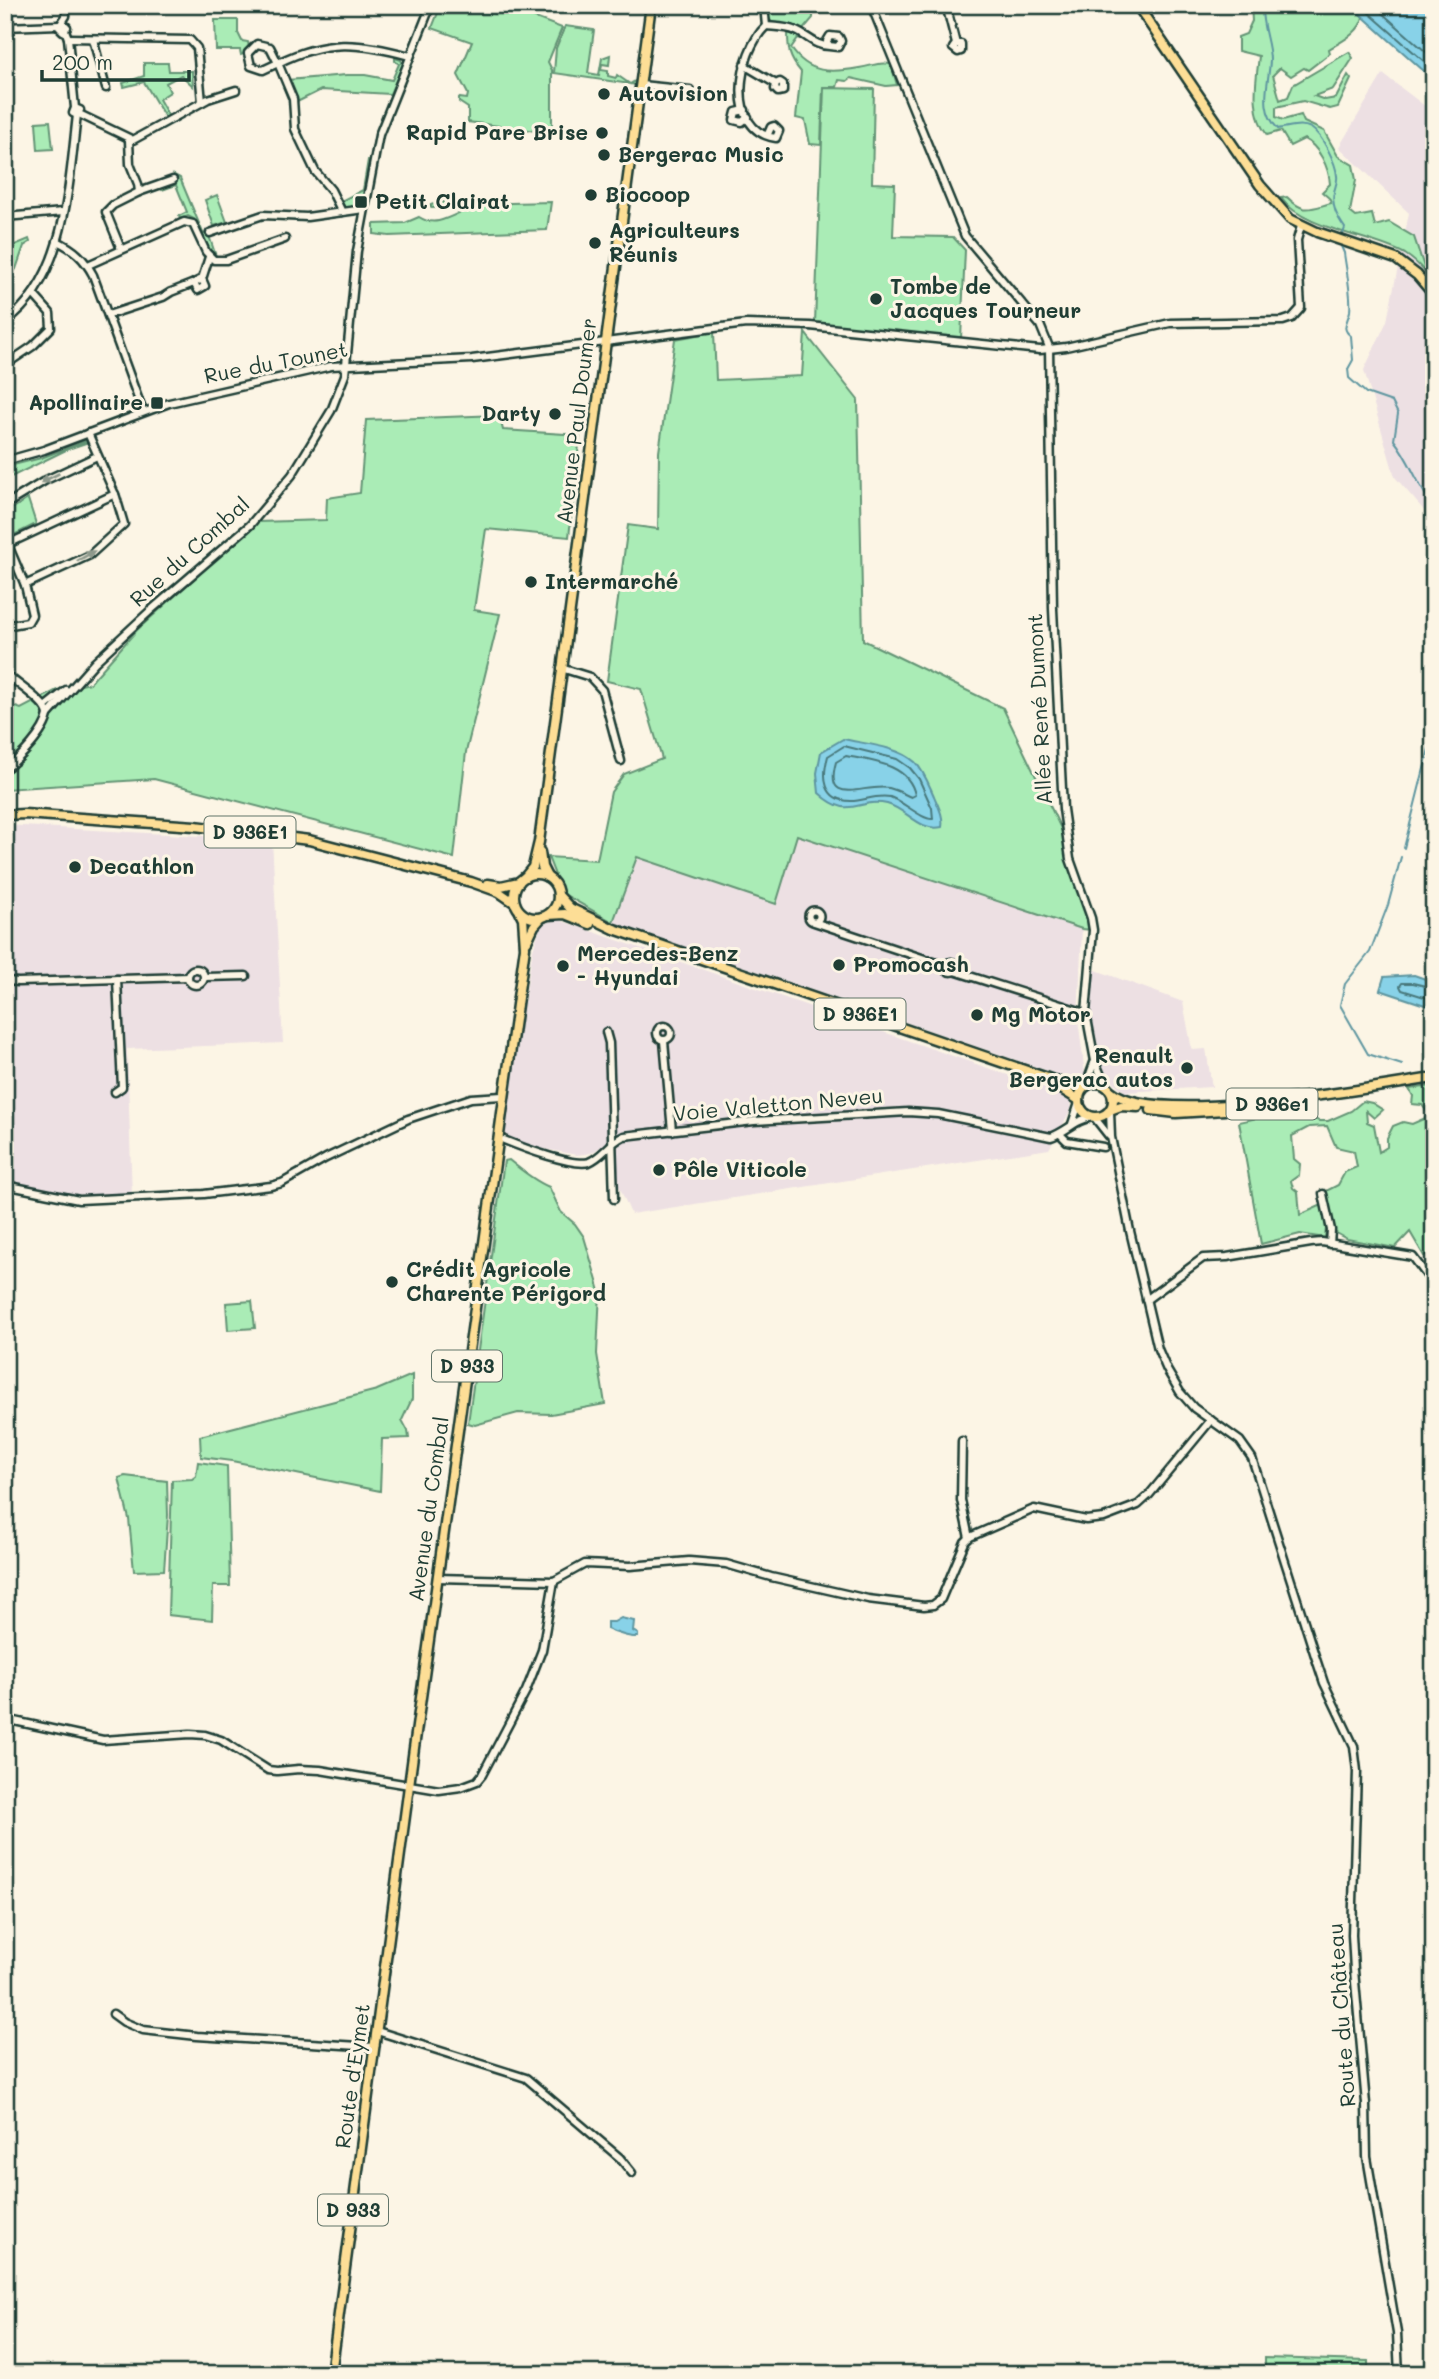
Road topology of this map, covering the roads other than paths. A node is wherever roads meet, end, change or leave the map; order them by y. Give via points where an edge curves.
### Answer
1 (66, 5) edge
2 (431, 5) edge
3 (651, 5) edge
4 (764, 5) edge
5 (871, 5) edge
6 (946, 5) edge
7 (1137, 5) edge
8 (63, 26) junction
9 (766, 26) junction
10 (5, 27) edge
11 (68, 38) junction
12 (93, 39) junction
13 (956, 44) dead end
14 (829, 46) dead end
15 (410, 56) junction
16 (278, 63) junction
17 (744, 65) junction
18 (776, 84) dead end
19 (641, 85) junction
20 (106, 88) dead end
21 (236, 90) dead end
22 (690, 90) dead end
23 (202, 102) junction
24 (77, 112) junction
25 (768, 134) dead end
26 (129, 140) junction
27 (173, 180) dead end
28 (139, 192) junction
29 (364, 209) junction
30 (63, 212) junction
31 (342, 212) junction
32 (5, 217) edge
33 (1301, 226) junction
34 (210, 233) dead end
35 (285, 239) dead end
36 (57, 241) junction
37 (121, 249) junction
38 (209, 257) junction
39 (88, 265) junction
40 (1432, 292) edge
41 (33, 294) junction
42 (108, 315) junction
43 (5, 322) edge
44 (604, 341) junction
45 (1049, 349) junction
46 (5, 365) edge
47 (346, 365) junction
48 (143, 412) junction
49 (88, 433) junction
50 (97, 456) junction
51 (5, 461) edge
52 (115, 494) junction
53 (5, 505) edge
54 (6, 541) edge
55 (25, 585) junction
56 (5, 626) edge
57 (561, 668) junction
58 (5, 673) edge
59 (78, 680) junction
60 (46, 706) junction
61 (48, 715) junction
62 (621, 761) dead end
63 (5, 769) edge
64 (5, 809) edge
65 (24, 814) junction
66 (5, 815) edge
67 (539, 842) junction
68 (547, 877) junction
69 (522, 879) junction
70 (471, 882) junction
71 (558, 895) junction
72 (515, 903) junction
73 (520, 912) junction
74 (545, 916) junction
75 (814, 922) dead end
76 (5, 935) edge
77 (5, 947) edge
78 (525, 947) junction
79 (246, 976) dead end
80 (188, 977) junction
81 (205, 977) junction
82 (5, 978) edge
83 (117, 979) junction
84 (1086, 1013) junction
85 (606, 1032) dead end
86 (902, 1033) joint
87 (664, 1041) dead end
88 (1095, 1061) junction
89 (1434, 1080) edge
90 (1086, 1086) junction
91 (1108, 1088) junction
92 (115, 1092) dead end
93 (502, 1096) junction
94 (1079, 1102) junction
95 (1110, 1110) junction
96 (1093, 1117) junction
97 (1072, 1124) junction
98 (672, 1131) junction
99 (1060, 1134) junction
100 (1111, 1137) junction
101 (507, 1141) dead end
102 (612, 1141) junction
103 (1103, 1147) dead end
104 (5, 1185) edge
105 (1323, 1194) dead end
106 (614, 1199) dead end
107 (1330, 1244) junction
108 (1434, 1285) edge
109 (1146, 1300) junction
110 (1211, 1420) junction
111 (962, 1441) dead end
112 (968, 1538) junction
113 (437, 1578) junction
114 (554, 1581) junction
115 (5, 1719) edge
116 (409, 1784) junction
117 (113, 2014) dead end
118 (377, 2031) junction
119 (375, 2047) junction
120 (632, 2173) dead end
121 (331, 2374) edge
122 (1399, 2374) edge

1 - 8 street
2 - 15 street, Rue du Combal
3 - 19 main road, Avenue Paul Doumer
4 - 9 street
5 - 45 street via 965,236 1040,324
6 - 13 street
7 - 33 main road via 1260,185
8 - 10 street
8 - 11 street
9 - 14 street via 791,29 818,45
9 - 17 street
11 - 12 street
11 - 24 street
12 - 20 street
12 - 23 street via 190,40 197,48
15 - 16 street via 348,45 304,50
15 - 29 street, Rue du Combal via 379,135
16 - 16 street via 266,44 257,44 248,52 254,69
16 - 31 street via 293,99 295,129
17 - 18 street
17 - 25 street via 742,97 747,113 761,133
19 - 22 street
19 - 44 main road, Avenue Paul Doumer
21 - 23 street
23 - 26 street
24 - 26 street
24 - 30 street
26 - 28 street
27 - 28 street
28 - 37 street via 106,212
29 - 31 street
29 - 47 street, Rue du Combal
30 - 32 street
30 - 36 street
31 - 34 street via 307,217 263,215
33 - 40 main road via 1396,259
33 - 45 street, Rue du Tounet via 1297,234 1301,308 1292,318 1170,323
35 - 38 street via 226,260
36 - 39 street via 72,248
36 - 41 street
37 - 38 street via 189,222
37 - 39 street
38 - 42 street via 202,279
39 - 42 street
41 - 43 street
41 - 46 street via 50,313 51,328
42 - 48 street
44 - 45 street, Rue du Tounet via 777,323
44 - 47 street, Rue du Tounet via 472,359
44 - 57 main road, Avenue Paul Doumer
45 - 84 street, Allée René Dumont via 1052,609 1063,808 1070,859 1093,930
47 - 48 street, Rue du Tounet via 289,374
47 - 59 street, Rue du Combal via 331,411 307,454 269,504
48 - 49 street, Rue du Tounet
49 - 50 street
49 - 51 street, Rue du Tounet
50 - 52 street
50 -> 53 street
52 - 54 street
55 -> 52 street via 90,555 122,527
54 - 55 street
55 - 56 street via 31,618
57 - 62 street via 590,677 603,690
57 - 67 main road, Avenue Paul Doumer
58 - 60 street
59 - 60 street, Rue du Combal
59 - 61 street, Rue du Combal
60 - 61 street
61 - 63 street, Rue du Combal via 29,746
64 - 65 main road, D 936E1
65 - 66 main road, D 936E1
65 - 70 main road, D 936E1 via 275,834
67 - 68 main road
67 - 69 main road via 533,867
68 - 69 main road via 536,874
68 - 71 main road
69 - 70 main road, D 936E1 via 501,886
69 - 72 main road
70 - 72 main road, D 936E1
71 - 74 main road
71 - 90 main road, D 936E1 via 569,908 614,929 1065,1084
72 - 73 main road
73 - 74 main road via 531,918
73 - 78 main road, D 933
74 - 78 main road, D 933 via 534,926
74 - 86 main road, D 936E1 via 565,914
75 - 84 street via 946,966 951,962 954,971
76 - 77 street
78 - 93 main road, Avenue du Combal / D 933
79 - 81 street
80 - 81 street via 191,984 198,985
80 - 81 street via 197,968
80 - 83 street
82 - 83 street via 18,982
83 - 92 street via 122,1087
84 - 88 street, Allée René Dumont
85 - 102 street
86 - 94 main road, D 936e1 via 1042,1080 1064,1089
87 - 98 street
88 - 90 street
88 - 91 street, Allée René Dumont
89 - 91 main road, D 936e1 via 1205,1107 1152,1105 1121,1098
89 - 95 main road, D 936e1 via 1206,1113 1130,1105
90 - 91 main road via 1096,1082
90 - 94 main road
91 - 95 main road via 1114,1101
93 - 104 street via 471,1098 408,1119 271,1186 79,1200
93 - 113 main road, Avenue du Combal / D 933
94 - 96 main road
94 - 97 street
95 - 96 main road
95 - 100 street, Route du Château
96 - 97 street
96 - 100 street
97 - 99 street
98 - 99 street, Voie Valetton Neveu via 754,1121 923,1112 1039,1136
98 - 102 street, Voie Valetton Neveu
99 - 103 street, Voie Valetton Neveu via 1067,1141
100 - 109 street, Route du Château
101 - 102 street, Voie Valetton Neveu via 579,1163 596,1158
102 - 106 street
105 - 107 street
107 - 108 street via 1413,1257
107 - 109 street via 1203,1258
109 - 110 street, Route du Château via 1167,1370 1194,1408
110 - 112 street via 1138,1505 1086,1520 1034,1508
110 - 122 street, Route du Château via 1240,1441 1252,1458 1324,1683 1354,1746 1352,1935 1367,2157 1397,2333
111 - 112 street via 961,1500
112 - 114 street via 941,1599 924,1606 868,1599 726,1564 689,1561 585,1564
113 - 114 street
113 - 116 main road, Avenue du Combal / D 933
114 - 116 street via 542,1650 482,1775 450,1790
115 - 116 street via 103,1740 198,1734 221,1740 268,1770 308,1769
116 - 118 main road, Route d'Eymet / D 933
117 - 119 street via 143,2030
118 - 119 main road, Route d'Eymet / D 933
118 - 120 street via 526,2078
119 - 121 main road, Route d'Eymet / D 933

